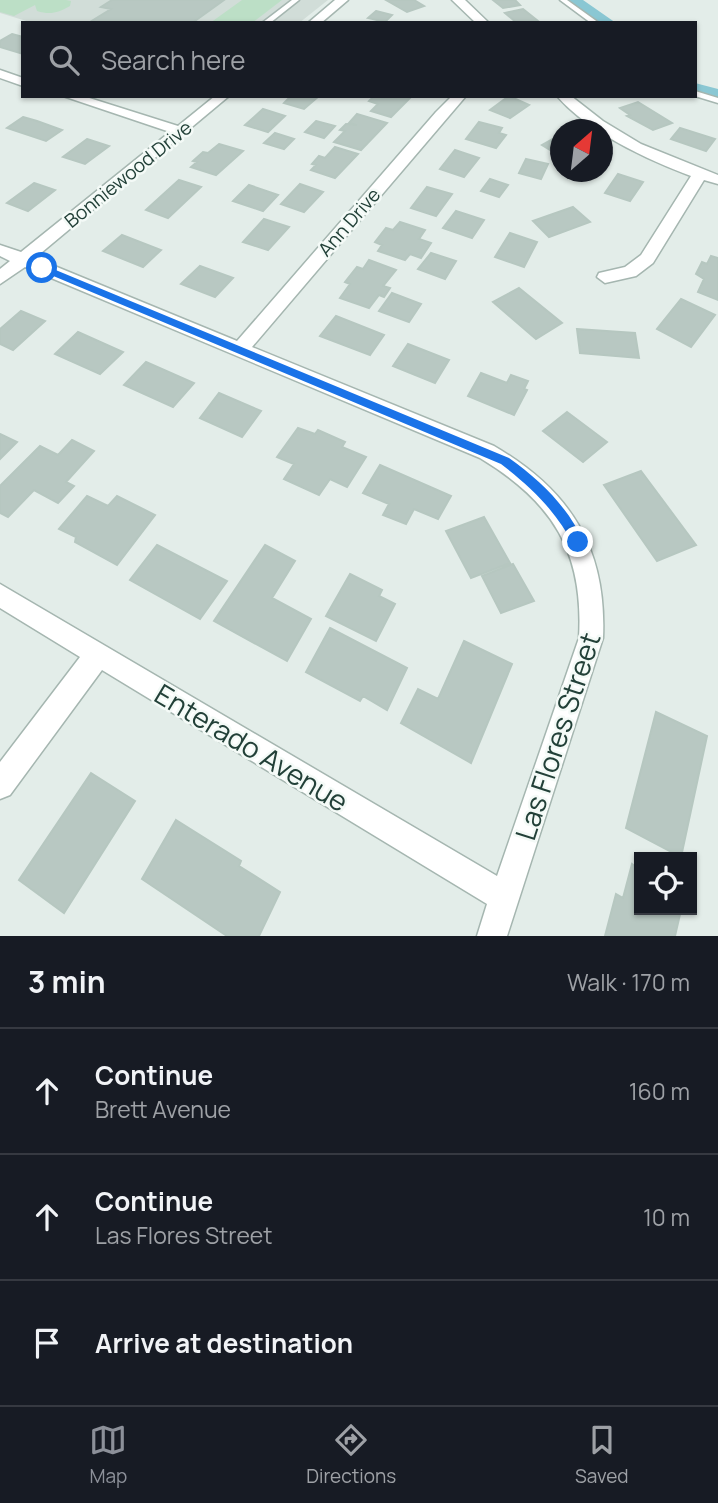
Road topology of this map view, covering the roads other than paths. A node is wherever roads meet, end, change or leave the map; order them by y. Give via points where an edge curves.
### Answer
1 (296, 0) edge
2 (342, 0) edge
3 (458, 0) edge
4 (564, 0) edge
5 (268, 21) edge
6 (316, 21) edge
7 (481, 21) edge
8 (593, 21) edge
9 (0, 74) edge
10 (21, 81) edge
11 (697, 94) edge
12 (75, 98) edge
13 (221, 98) edge
14 (458, 98) edge
15 (565, 98) edge
16 (718, 101) edge
17 (180, 131) junction
18 (700, 174) junction
19 (718, 180) edge
20 (0, 250) edge
21 (22, 259) junction
22 (605, 277) dead end
23 (0, 278) edge
24 (240, 349) junction
25 (0, 595) edge
26 (98, 654) junction
27 (0, 785) edge
28 (505, 898) junction
29 (492, 936) edge

1 - 5 lane
2 - 6 street
3 - 7 street
4 - 8 lane
9 - 10 street
11 - 16 lane
12 - 17 street
13 - 17 street, Bonniewood Drive
14 - 24 street, Ann Drive
15 - 18 street via 621,141
17 - 21 street, Bonniewood Drive
18 - 19 street
18 - 22 street via 647,259 630,272
20 - 21 street, Las Flores Street
21 - 23 street, Bonniewood Drive
21 - 24 street, Las Flores Street
24 - 28 street, Las Flores Street via 487,452 523,473 566,519 587,566 594,615 585,662
25 - 26 street, Enterado Avenue
26 - 27 street
26 - 28 street, Enterado Avenue
28 - 29 street, Las Flores Street

